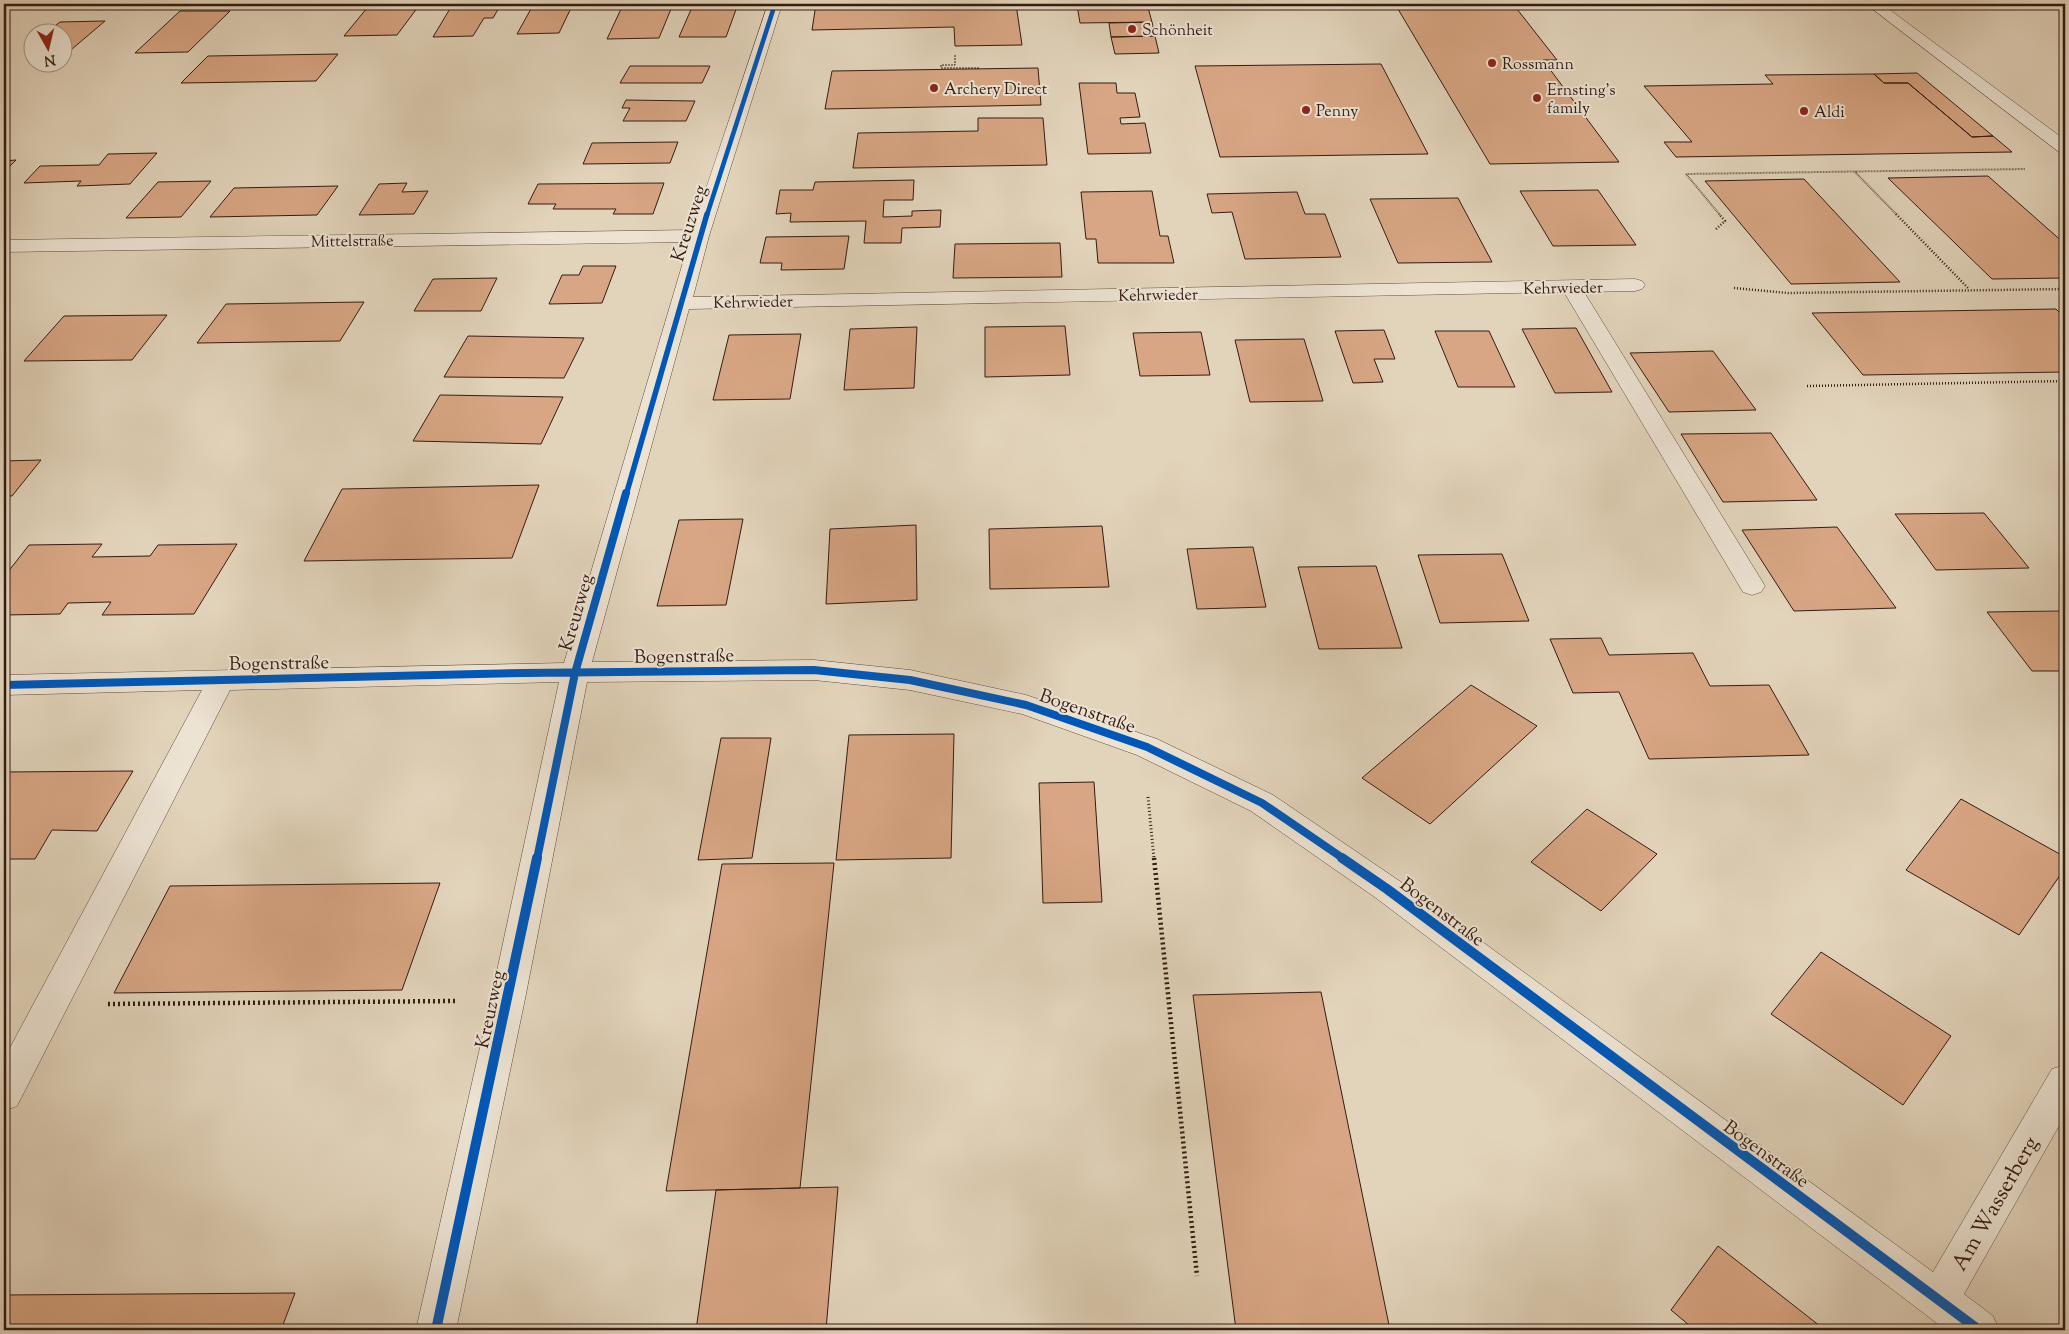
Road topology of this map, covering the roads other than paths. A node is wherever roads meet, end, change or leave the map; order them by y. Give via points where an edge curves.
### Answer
1 (775, 4) edge
2 (1873, 4) edge
3 (2065, 148) edge
4 (700, 236) junction
5 (4, 246) edge
6 (1635, 286) dead end
7 (1571, 287) junction
8 (680, 303) junction
9 (1752, 586) dead end
10 (575, 672) junction
11 (222, 679) junction
12 (4, 684) edge
13 (2065, 1081) edge
14 (4, 1094) edge
15 (1939, 1300) junction
16 (436, 1330) edge
17 (1979, 1330) edge

1 - 4 street, Kreuzweg
2 - 3 street
4 - 5 street, Mittelstraße
4 - 8 street, Kreuzweg
6 - 7 street, Kehrwieder
7 - 8 street, Kehrwieder
7 - 9 street
8 - 10 street, Kreuzweg
10 - 11 street, Bogenstraße
10 - 15 street, Bogenstraße via 814,670 910,680 1026,706 1154,750 1262,802 1387,889
10 - 16 street, Kreuzweg
11 - 12 street, Bogenstraße
11 - 14 street
13 - 15 street, Am Wasserberg
15 - 17 street, Bogenstraße

